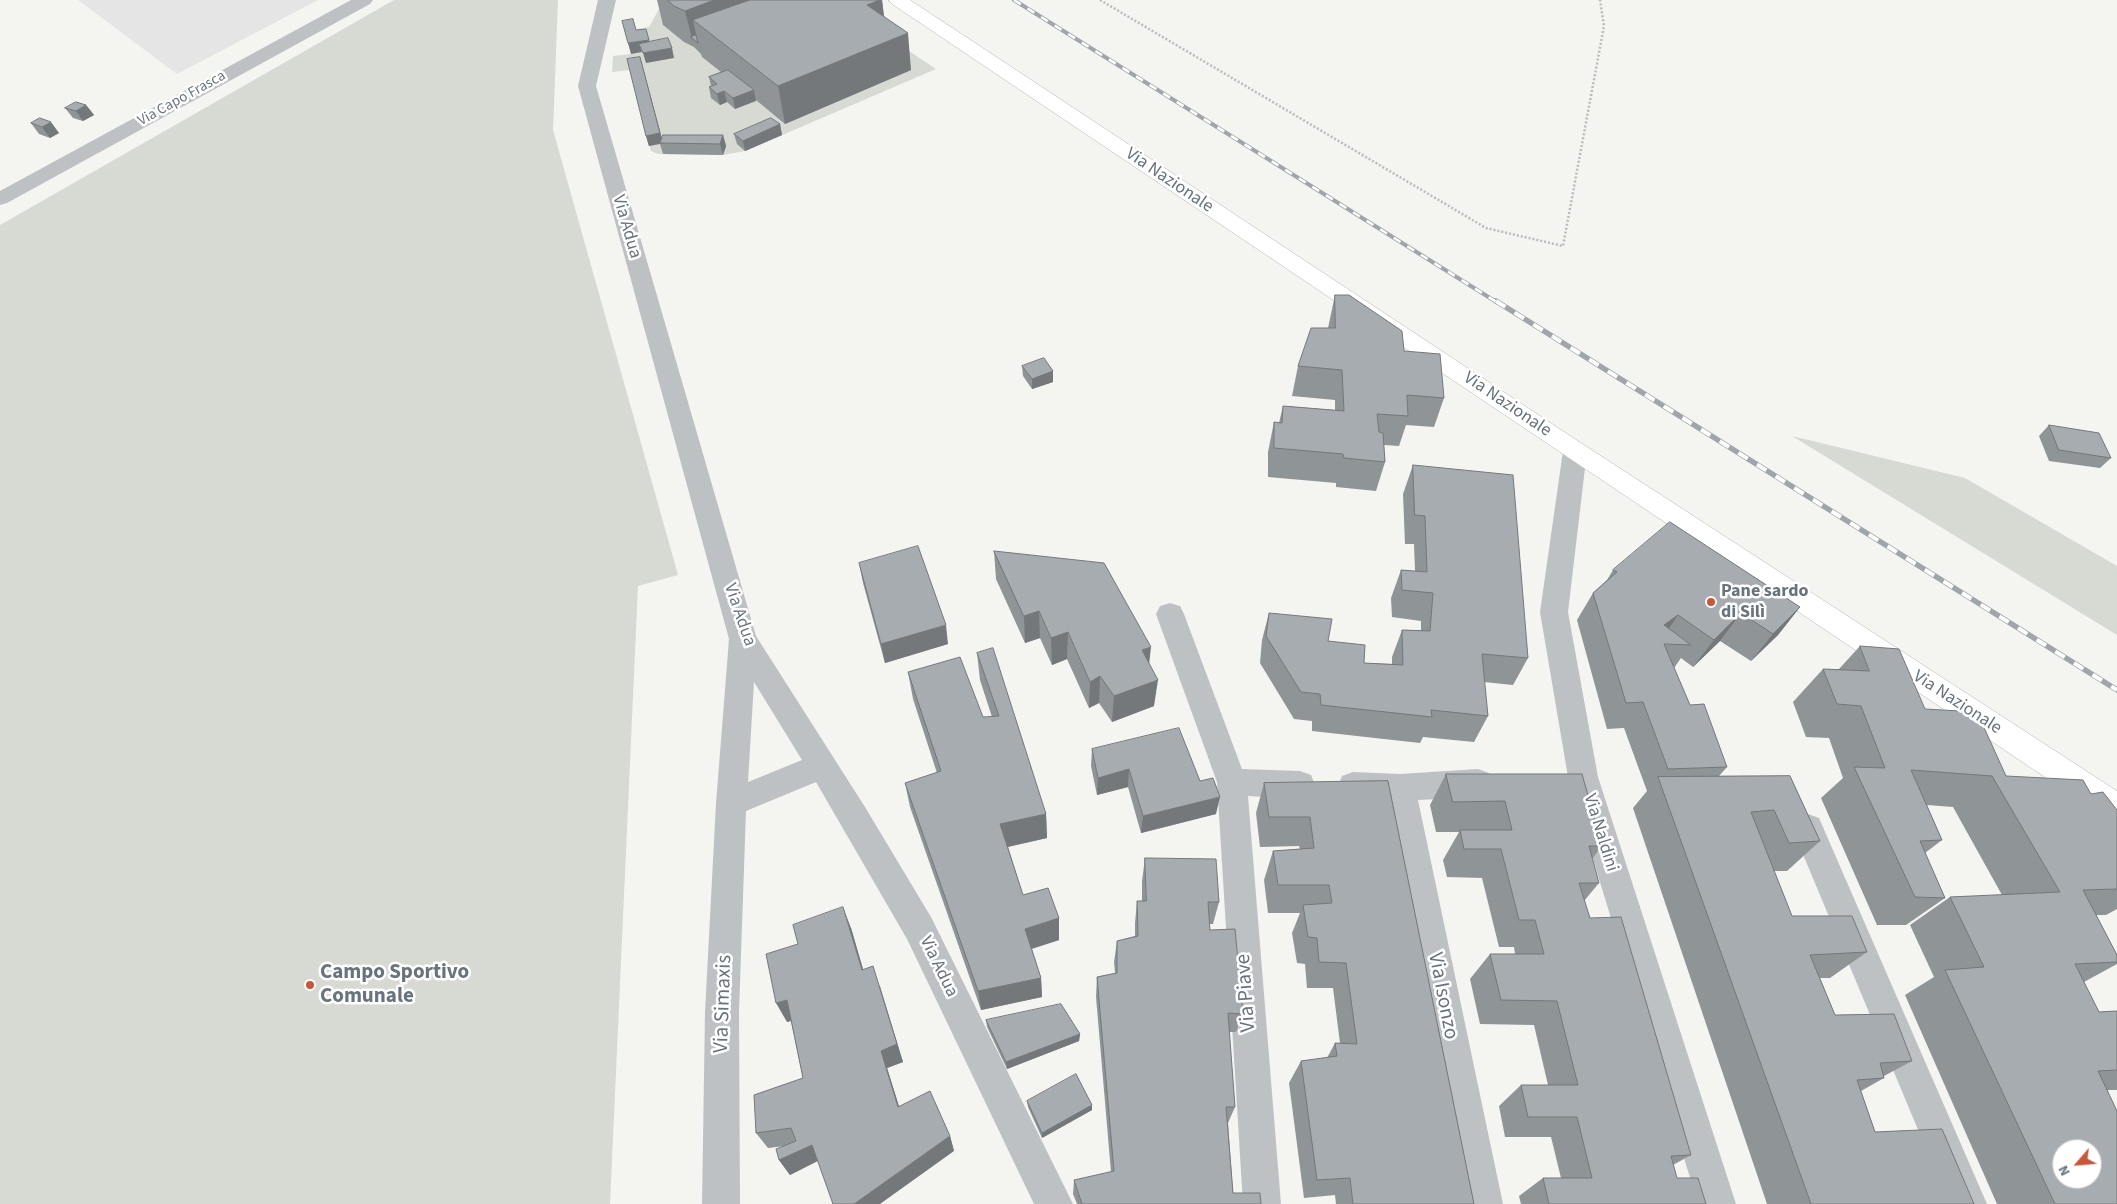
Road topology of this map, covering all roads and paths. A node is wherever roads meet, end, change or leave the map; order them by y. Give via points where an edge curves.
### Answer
1 (364, 0) edge
2 (607, 0) edge
3 (898, 0) edge
4 (1100, 0) edge
5 (1600, 0) edge
6 (0, 199) edge
7 (1575, 451) junction
8 (1170, 614) dead end
9 (743, 640) junction
10 (822, 766) junction
11 (1232, 782) junction
12 (1506, 782) edge
13 (1400, 788) junction
14 (731, 803) junction
15 (2117, 808) edge
16 (1808, 828) edge
17 (721, 1204) edge
18 (1054, 1204) edge
19 (1262, 1204) edge
20 (1484, 1204) edge
21 (1717, 1204) edge
22 (1968, 1204) edge

1 - 6 street, Via Capo Frasca
2 - 9 street, Via Adua via 587,86
3 - 7 main road, Via Nazionale
4 - 5 path via 1486,228 1563,246 1604,26
7 - 15 main road, Via Nazionale
7 - 21 street, Via Naldini via 1554,612 1569,778
8 - 11 street, Via Piave
9 - 10 street, Via Adua
9 - 14 street, Via Simaxis
10 - 14 street
10 - 18 street, Via Adua via 919,928
11 - 13 street
11 - 19 street, Via Piave
12 - 13 street
13 - 20 street, Via Isonzo
14 - 17 street, Via Simaxis via 722,1012
16 - 22 street

